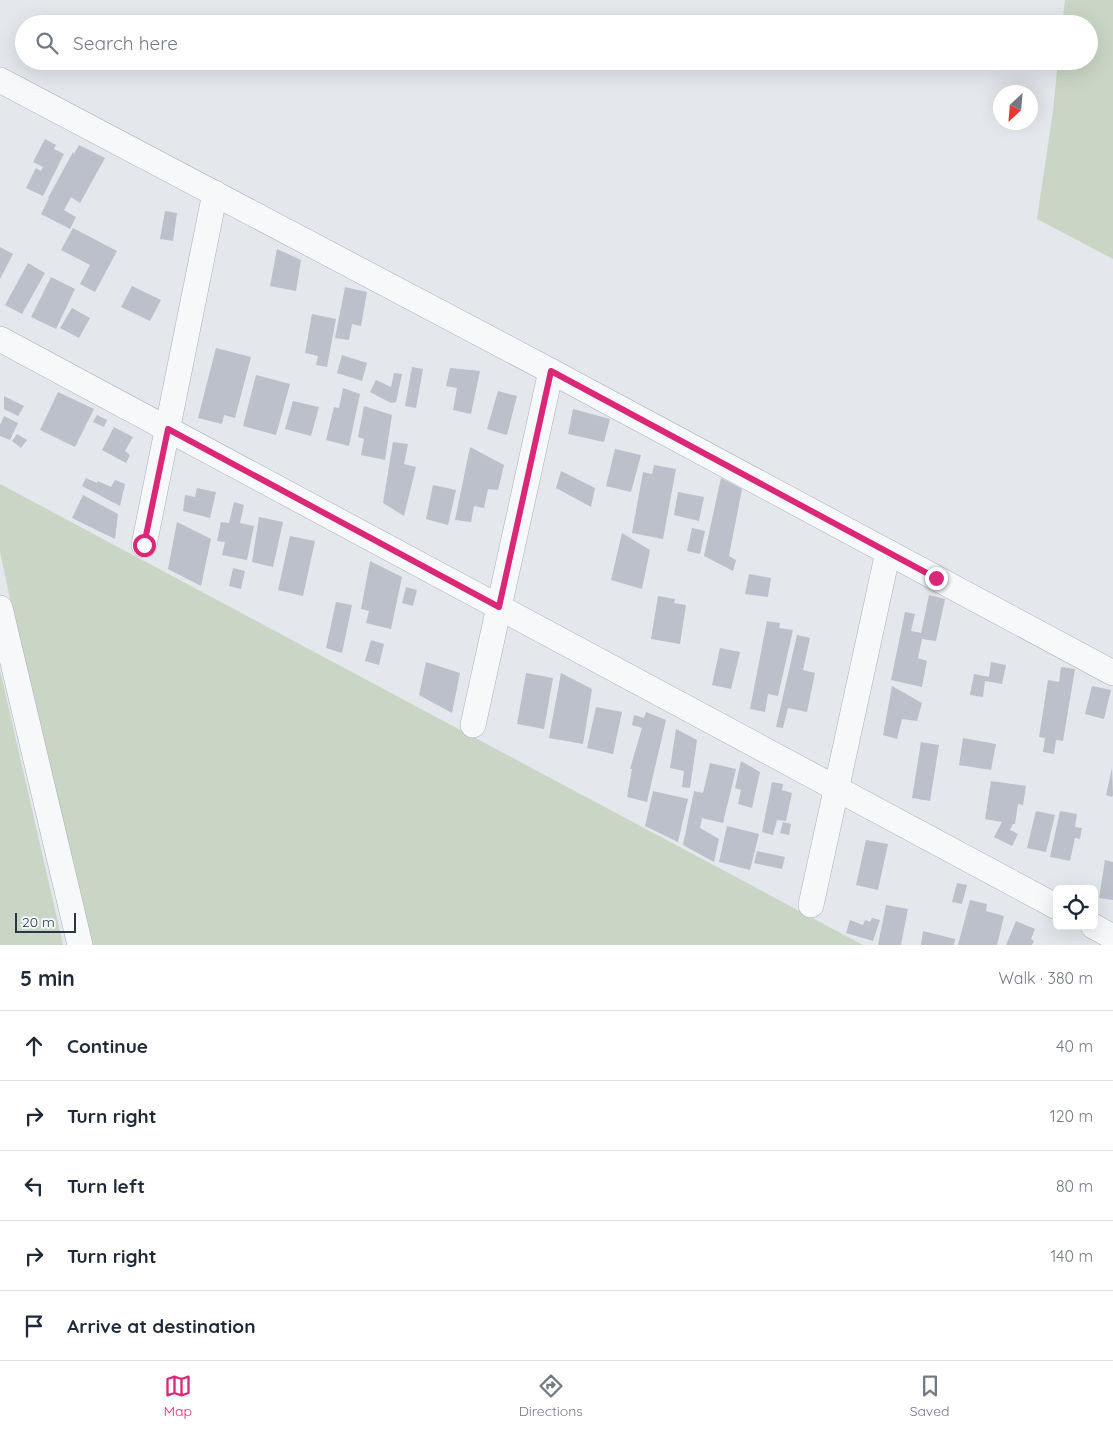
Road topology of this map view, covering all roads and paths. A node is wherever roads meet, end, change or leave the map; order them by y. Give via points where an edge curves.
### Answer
1 (0, 80) edge
2 (215, 193) junction
3 (0, 339) edge
4 (551, 371) junction
5 (168, 429) junction
6 (144, 545) dead end
7 (888, 552) junction
8 (499, 607) junction
9 (0, 608) edge
10 (1113, 673) edge
11 (473, 726) dead end
12 (836, 789) junction
13 (1053, 905) edge
14 (811, 906) dead end
15 (1098, 929) edge
16 (1113, 937) edge
17 (80, 945) edge

1 - 2 street
2 - 4 street
2 - 5 street
3 - 5 street
4 - 7 street
4 - 8 street
5 - 6 street
5 - 8 street
7 - 10 street
7 - 12 street
8 - 11 street
8 - 12 street
9 - 17 street
12 - 13 street
12 - 14 street
15 - 16 street

